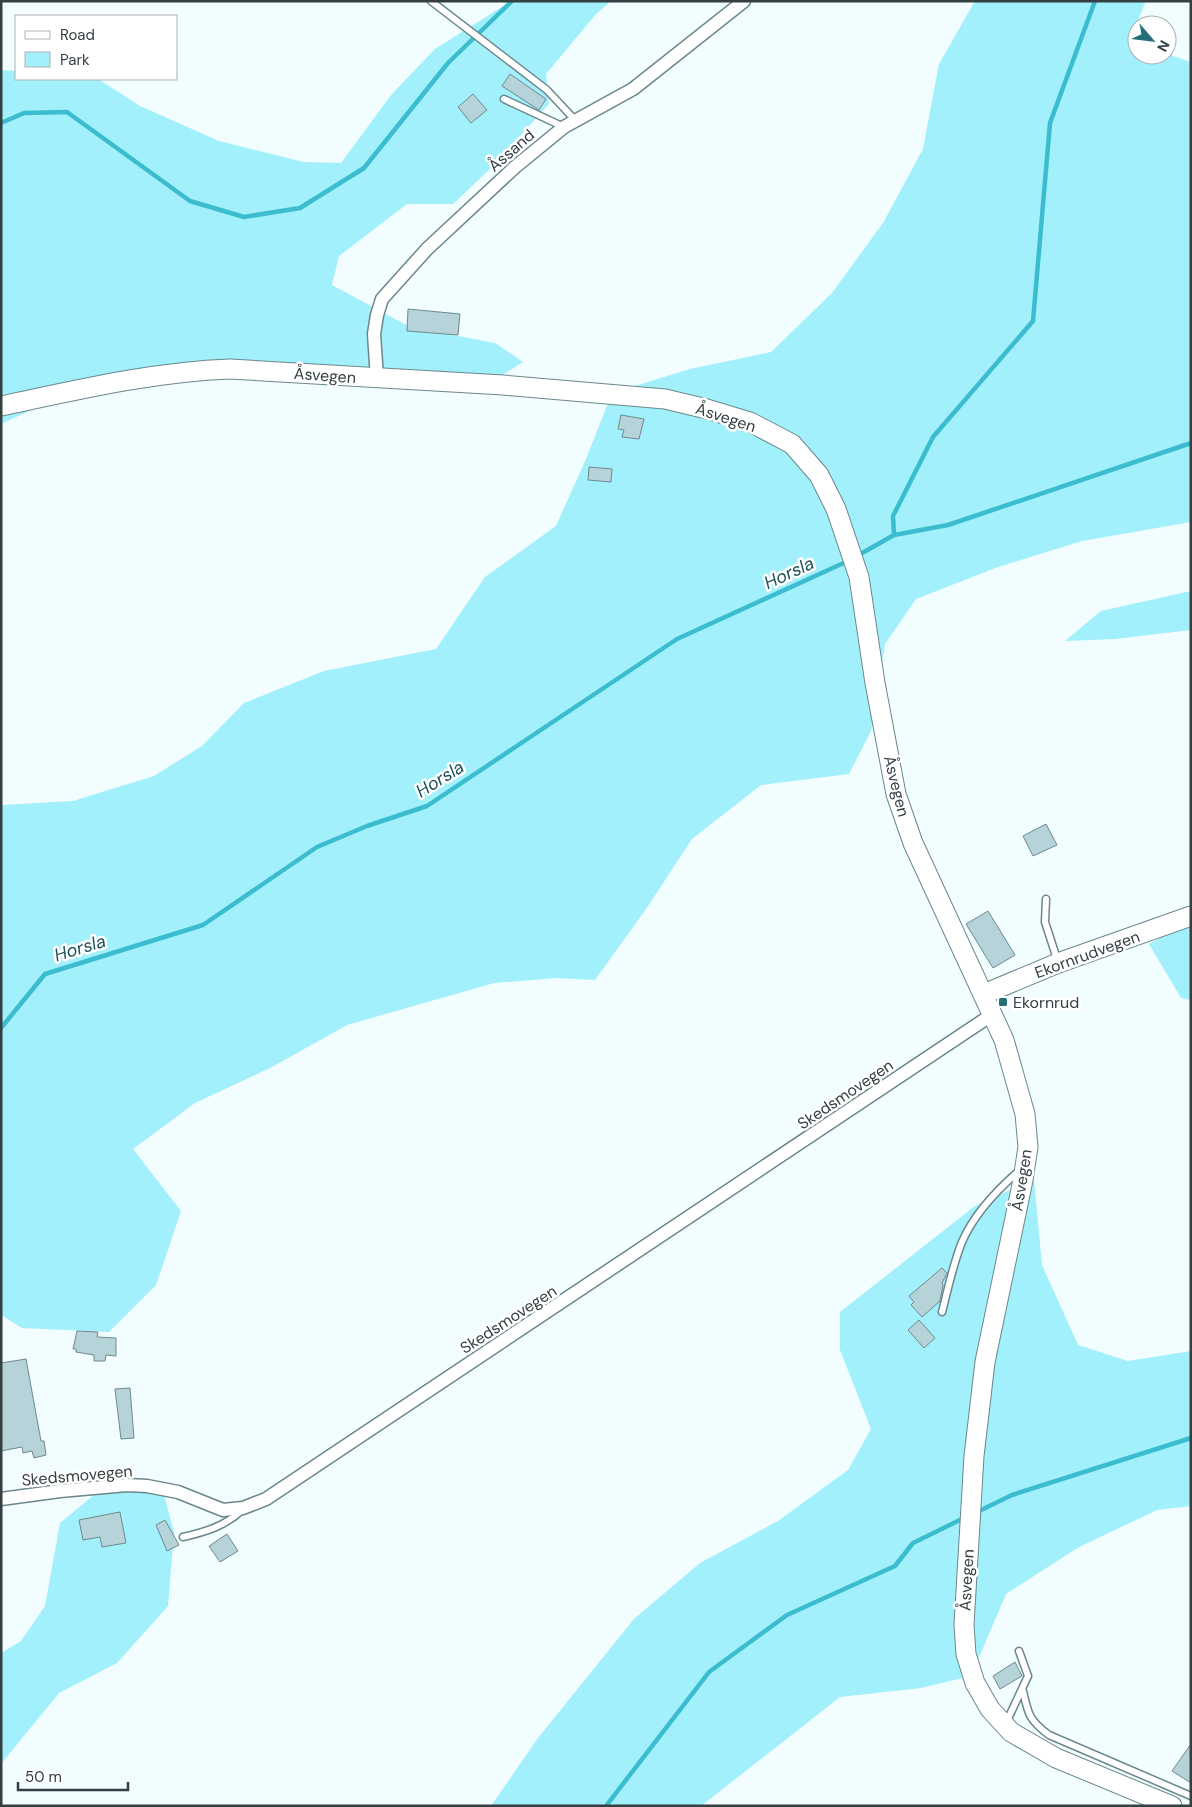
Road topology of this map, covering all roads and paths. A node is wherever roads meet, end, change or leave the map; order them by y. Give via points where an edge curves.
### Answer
1 (431, 1) edge
2 (744, 1) edge
3 (504, 99) dead end
4 (569, 123) junction
5 (377, 378) junction
6 (1, 406) edge
7 (1046, 899) dead end
8 (1191, 916) edge
9 (1058, 963) junction
10 (984, 994) junction
11 (993, 1014) junction
12 (1025, 1166) junction
13 (942, 1312) dead end
14 (1, 1499) edge
15 (243, 1508) junction
16 (183, 1537) dead end
17 (1019, 1650) dead end
18 (1023, 1691) junction
19 (1005, 1725) junction
20 (1191, 1796) edge
21 (1172, 1806) edge

1 - 4 lane via 546,90
2 - 4 street, Åssand via 633,89
3 - 4 lane
4 - 5 street, Åssand via 514,167 427,249 382,299 374,334
5 - 6 main road, Åsvegen via 266,370 188,370
5 - 10 main road, Åsvegen via 665,399 750,422 792,444 819,475 848,540 864,606 896,794 913,843
7 - 9 lane via 1045,922
8 - 9 main road, Ekornrudvegen
9 - 10 main road, Ekornrudvegen
10 - 11 main road, Åsvegen
11 - 12 main road, Åsvegen via 1016,1076 1025,1114 1028,1146
11 - 15 street, Skedsmovegen via 303,1475 266,1499
12 - 13 lane via 1008,1180 972,1222 962,1243
12 - 19 main road, Åsvegen via 985,1362 974,1456 964,1625 966,1654 975,1683
14 - 15 street, Skedsmovegen via 60,1491 148,1486 178,1492 223,1510
15 - 16 lane via 232,1520
17 - 18 lane via 1028,1676
18 - 19 lane
18 - 20 lane via 1028,1715 1049,1735
19 - 21 main road, Åsvegen via 1056,1758

